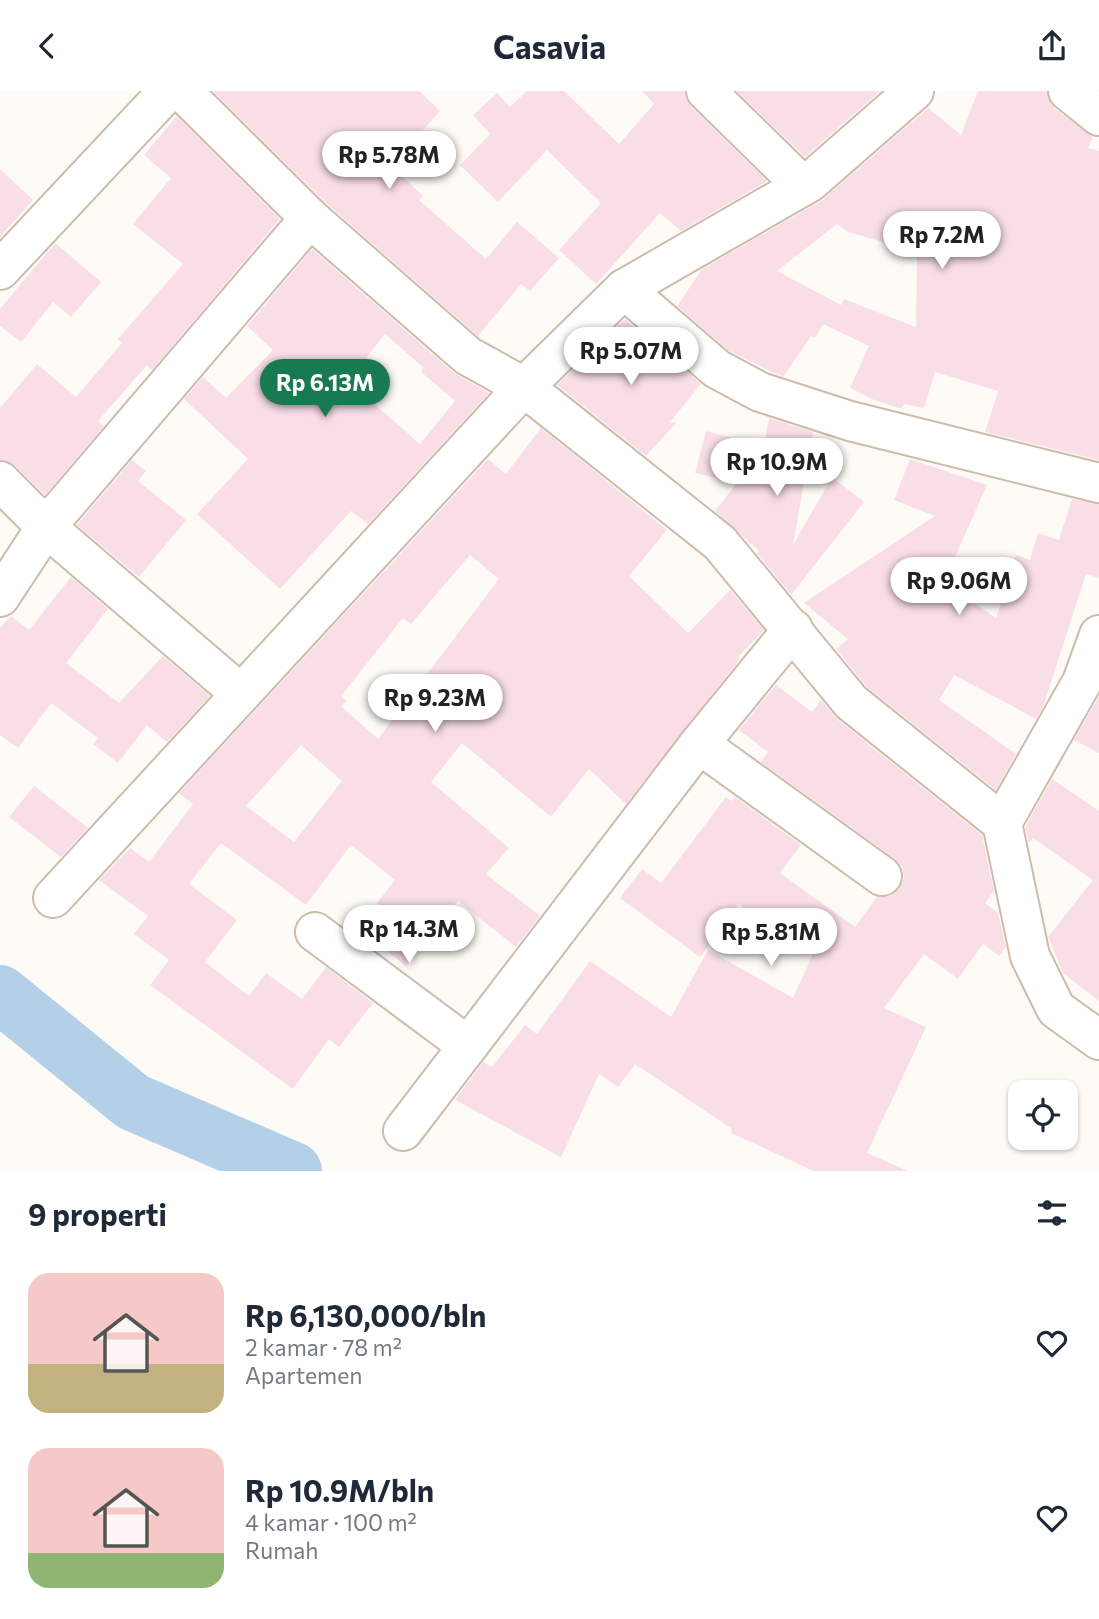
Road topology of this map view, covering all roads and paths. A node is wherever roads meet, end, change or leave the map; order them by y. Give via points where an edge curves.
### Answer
1 (168, 91) edge
2 (182, 91) edge
3 (706, 91) edge
4 (914, 91) edge
5 (1068, 91) edge
6 (1099, 116) edge
7 (803, 186) junction
8 (310, 218) junction
9 (0, 270) edge
10 (624, 289) junction
11 (524, 387) junction
12 (0, 481) edge
13 (1099, 484) edge
14 (46, 527) junction
15 (0, 597) edge
16 (793, 629) junction
17 (1099, 635) edge
18 (241, 694) junction
19 (699, 744) junction
20 (1002, 823) junction
21 (882, 876) dead end
22 (53, 898) dead end
23 (315, 932) dead end
24 (1099, 1040) edge
25 (468, 1046) junction
26 (403, 1131) dead end

1 - 9 street
2 - 8 street
3 - 7 street
4 - 7 street
5 - 6 street
7 - 10 street
8 - 11 street via 468,356
8 - 14 street
10 - 11 street
10 - 13 street via 717,369 760,393 850,421
11 - 16 street via 720,543
11 - 18 street
12 - 14 street
14 - 15 street
14 - 18 street
16 - 19 street
16 - 20 street via 851,702
17 - 20 street via 1082,682
18 - 22 street
19 - 21 street
19 - 25 street
20 - 24 street via 1030,956 1056,1009
23 - 25 street
25 - 26 street

